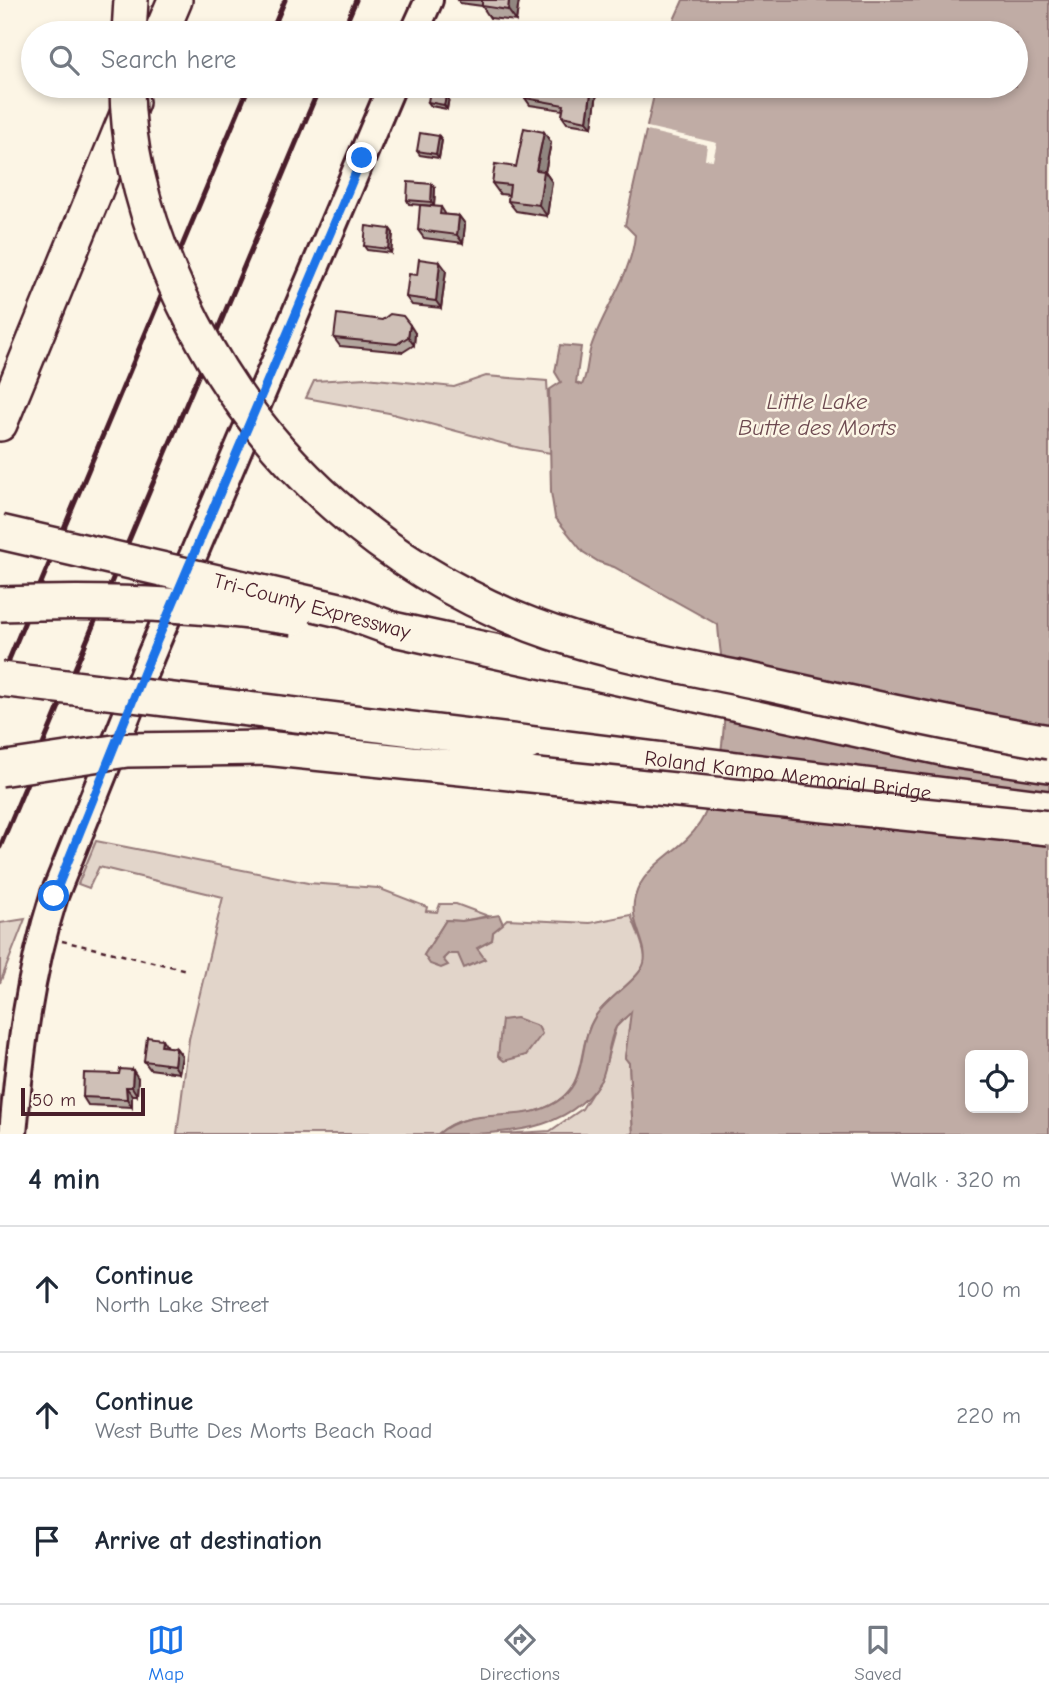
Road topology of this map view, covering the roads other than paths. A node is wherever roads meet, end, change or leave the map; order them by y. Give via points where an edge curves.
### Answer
1 (131, 0) edge
2 (175, 0) edge
3 (429, 0) edge
4 (130, 21) edge
5 (166, 21) edge
6 (419, 21) edge
7 (128, 98) edge
8 (134, 98) edge
9 (387, 98) edge
10 (0, 424) edge
11 (0, 531) edge
12 (0, 604) edge
13 (393, 629) junction
14 (0, 679) edge
15 (1049, 742) edge
16 (1049, 765) edge
17 (0, 769) edge
18 (1049, 808) edge
19 (1049, 828) edge
20 (13, 1134) edge

1 - 4 highway
2 - 5 highway
3 - 6 street
7 - 15 highway, bridge via 148,211 176,289 200,336 227,383 280,451 340,511 380,543 480,603 584,642 906,715
8 - 10 highway
9 - 20 street via 68,859 41,936 23,1021
11 - 13 highway, Tri-County Expressway, bridge via 344,611
12 - 13 highway, bridge via 202,607
13 - 16 highway, Tri-County Expressway via 950,750
14 - 18 highway, Roland Kampo Memorial Bridge, bridge
17 - 19 highway, bridge via 127,750 265,748

